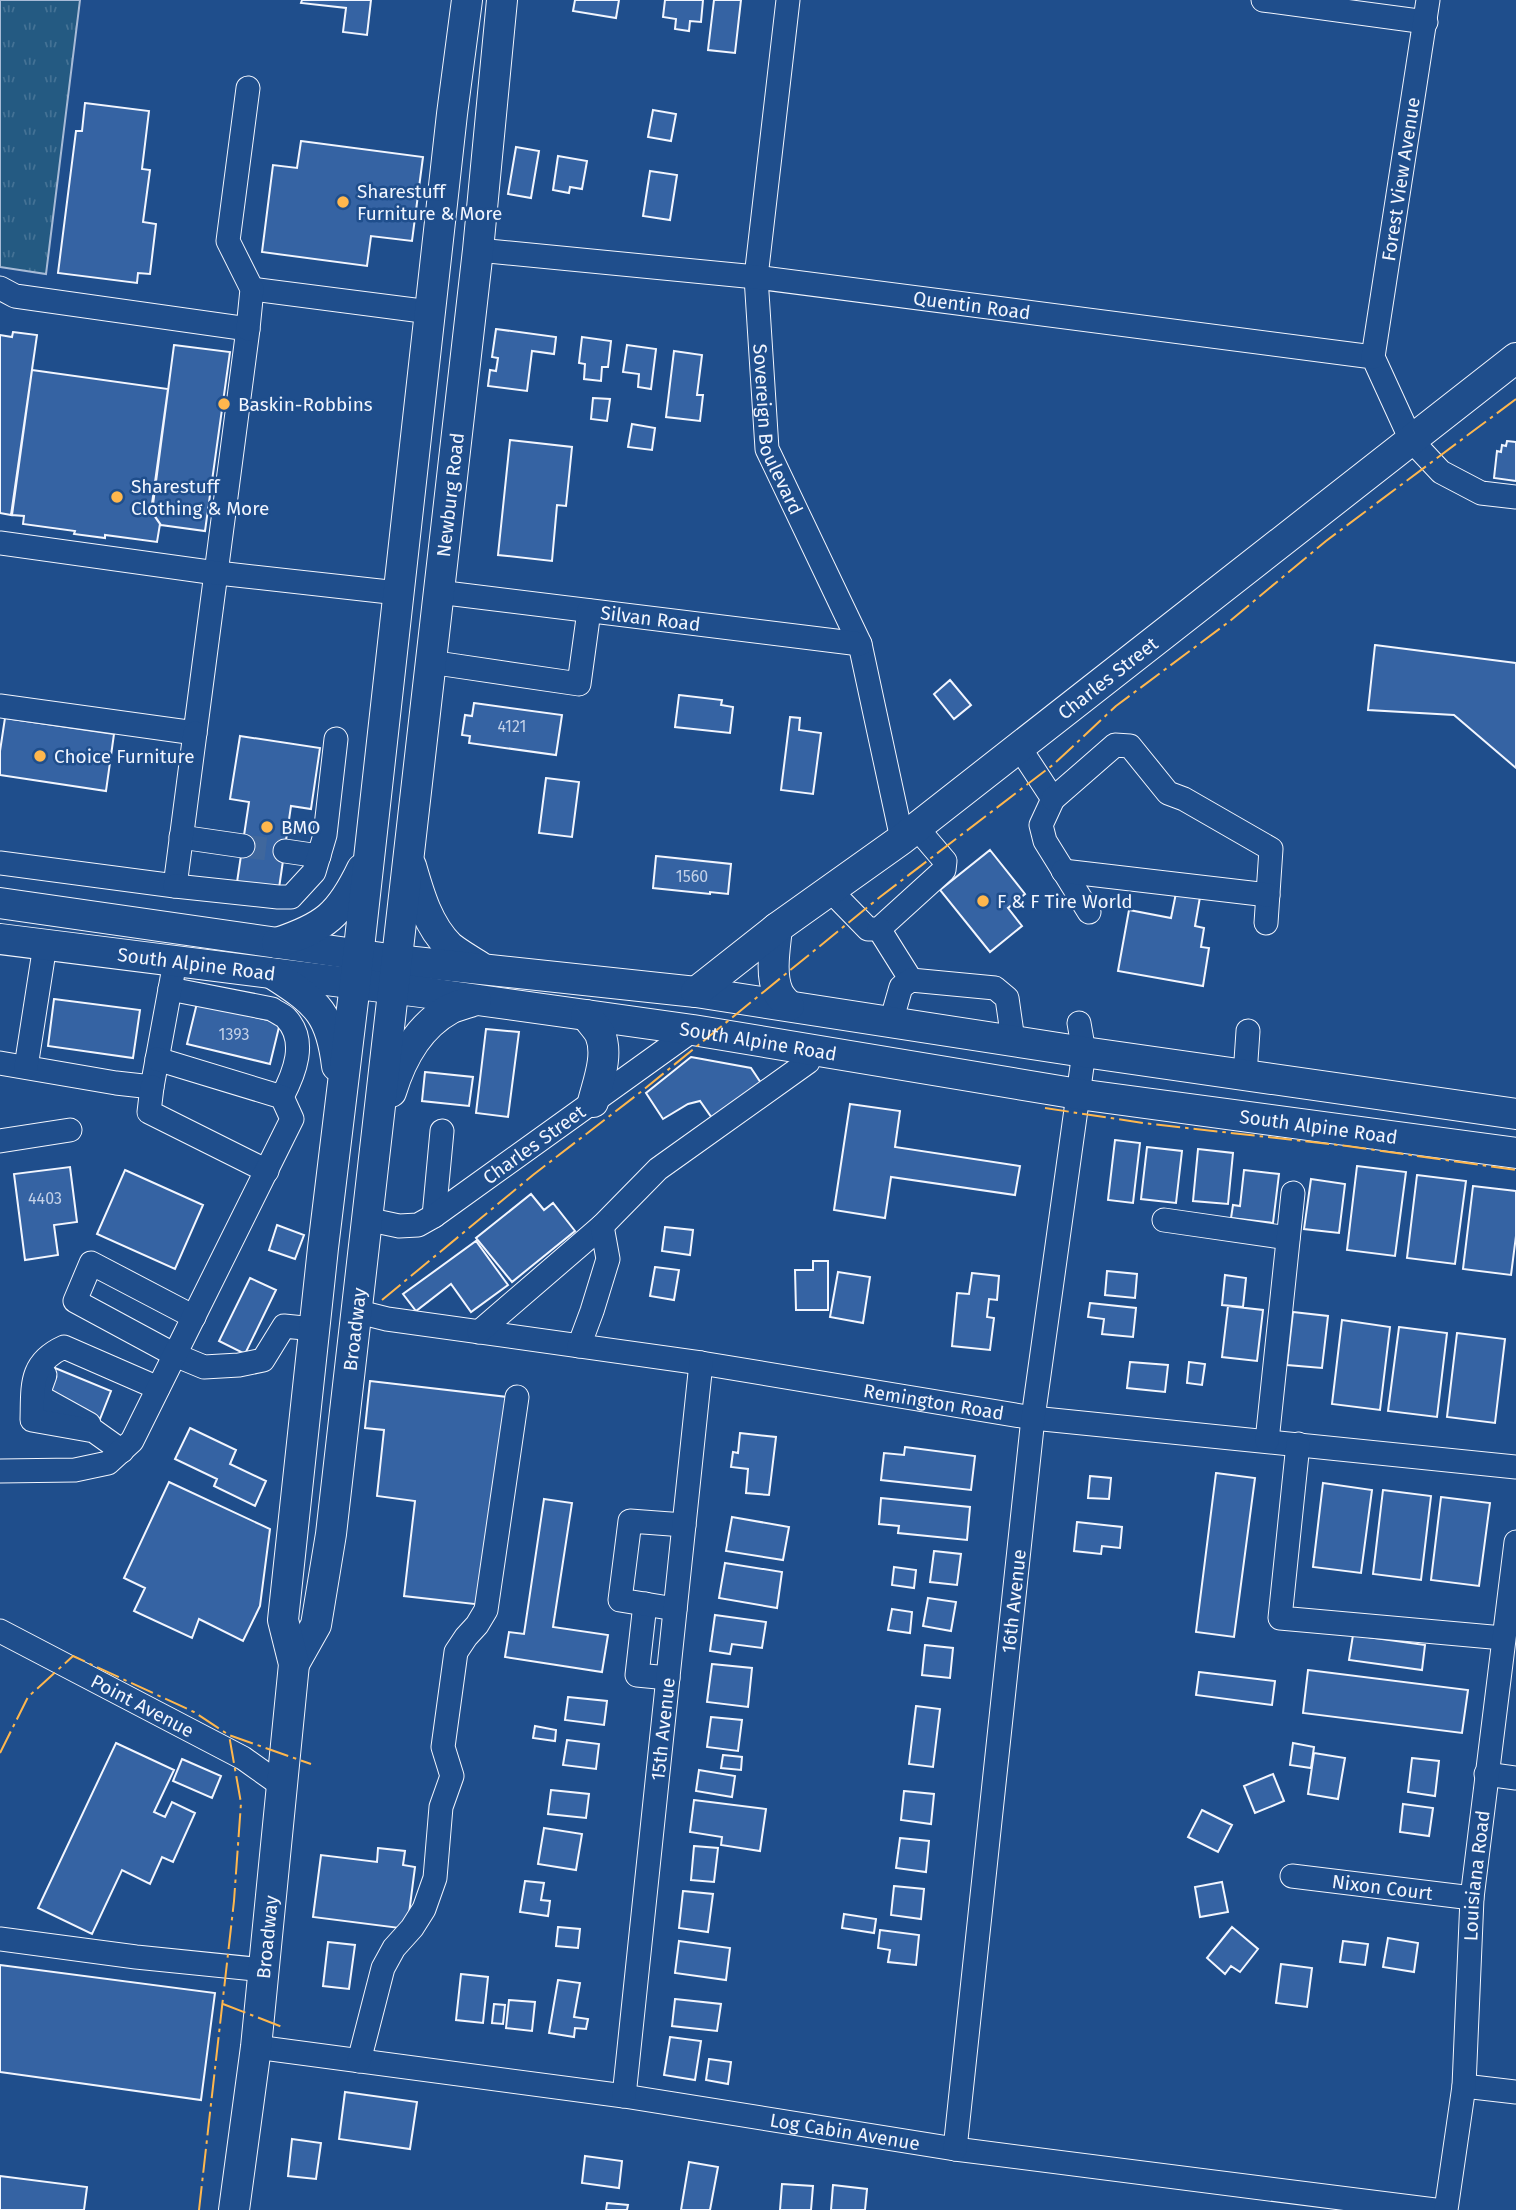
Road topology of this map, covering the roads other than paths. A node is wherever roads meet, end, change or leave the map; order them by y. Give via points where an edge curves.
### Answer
1 (467, 0) edge
2 (502, 0) edge
3 (788, 0) edge
4 (1263, 0) edge
5 (1427, 11) edge
6 (248, 88) dead end
7 (478, 250) junction
8 (756, 277) junction
9 (0, 288) edge
10 (252, 289) junction
11 (430, 312) junction
12 (470, 317) junction
13 (248, 329) junction
14 (1373, 357) junction
15 (1516, 358) edge
16 (1410, 440) junction
17 (1516, 497) edge
18 (0, 543) edge
19 (218, 572) junction
20 (438, 592) junction
21 (398, 593) junction
22 (589, 611) junction
23 (860, 644) junction
24 (430, 662) junction
25 (0, 706) edge
26 (195, 733) junction
27 (336, 739) dead end
28 (1018, 747) junction
29 (1053, 799) junction
30 (909, 833) junction
31 (181, 837) junction
32 (243, 846) tunnel mouth
33 (285, 851) tunnel mouth
34 (370, 851) junction
35 (408, 855) junction
36 (319, 856) junction
37 (0, 863) edge
38 (1063, 871) junction
39 (174, 886) junction
40 (830, 890) junction
41 (1268, 895) junction
42 (0, 903) edge
43 (1089, 912) dead end
44 (1266, 923) dead end
45 (777, 928) junction
46 (879, 929) junction
47 (0, 939) edge
48 (277, 943) junction
49 (45, 945) junction
50 (358, 955) junction
51 (396, 960) junction
52 (482, 968) junction
53 (273, 974) junction
54 (172, 975) junction
55 (911, 980) junction
56 (355, 985) junction
57 (393, 989) junction
58 (696, 992) junction
59 (477, 1000) junction
60 (789, 1006) junction
61 (586, 1015) junction
62 (891, 1022) junction
63 (1079, 1023) dead end
64 (693, 1030) junction
65 (1248, 1031) dead end
66 (1013, 1040) junction
67 (1084, 1052) junction
68 (157, 1059) junction
69 (808, 1062) dead end
70 (0, 1063) edge
71 (26, 1067) junction
72 (1245, 1075) junction
73 (152, 1087) junction
74 (342, 1091) junction
75 (1078, 1094) junction
76 (282, 1097) junction
77 (593, 1102) junction
78 (1481, 1109) junction
79 (1516, 1114) edge
80 (70, 1130) dead end
81 (442, 1132) dead end
82 (0, 1141) edge
83 (375, 1144) junction
84 (1478, 1148) junction
85 (1516, 1153) edge
86 (267, 1171) junction
87 (1293, 1193) dead end
88 (434, 1216) junction
89 (366, 1219) junction
90 (1164, 1220) dead end
91 (603, 1226) junction
92 (1288, 1238) junction
93 (355, 1311) junction
94 (194, 1317) junction
95 (314, 1329) junction
96 (479, 1332) junction
97 (579, 1346) junction
98 (175, 1355) junction
99 (701, 1363) junction
100 (158, 1388) junction
101 (517, 1396) dead end
102 (1033, 1418) junction
103 (1267, 1441) junction
104 (1298, 1444) junction
105 (122, 1451) junction
106 (1516, 1467) edge
107 (0, 1471) edge
108 (684, 1525) junction
109 (1516, 1542) edge
110 (645, 1604) junction
111 (675, 1609) junction
112 (0, 1631) edge
113 (1503, 1638) junction
114 (294, 1664) junction
115 (668, 1678) junction
116 (1486, 1774) junction
117 (1516, 1778) edge
118 (281, 1785) junction
119 (1292, 1875) dead end
120 (1472, 1898) junction
121 (0, 1939) edge
122 (264, 1970) junction
123 (256, 2047) junction
124 (359, 2061) junction
125 (1464, 2086) junction
126 (1516, 2092) edge
127 (624, 2096) junction
128 (955, 2149) junction
129 (234, 2210) edge
130 (1435, 2210) edge
131 (1446, 2210) edge

1 - 11 main road, Newburg Road
2 - 7 main road, Newburg Road
3 - 8 street, Sovereign Boulevard
4 - 5 street
5 - 14 street, Forest View Avenue
6 - 10 street via 228,241
7 - 8 street, Quentin Road
7 - 12 main road, Newburg Road
8 - 14 street, Quentin Road
8 - 23 street, Sovereign Boulevard via 766,449
9 - 13 street via 15,296
10 - 11 street
10 - 13 street
11 - 12 main road
11 - 21 main road, Newburg Road
12 - 20 main road, Newburg Road
13 - 19 street
14 - 16 street
15 - 16 main road, Charles Street
16 - 17 street via 1441,472 1481,493
16 - 28 main road, Charles Street
18 - 19 street
19 - 21 street
19 - 26 street
20 - 22 street, Silvan Road
20 - 24 main road, Newburg Road
21 - 34 main road, Newburg Road
22 - 23 street, Silvan Road
22 - 24 street via 579,684
23 - 30 street, Sovereign Boulevard
24 - 35 main road, Newburg Road
25 - 26 street
26 - 31 street
27 - 36 street
28 - 29 street
28 - 30 main road, Charles Street
29 - 38 street via 1041,825
29 - 41 street via 1115,745 1129,746 1168,793 1271,849
30 - 40 main road, Charles Street
30 - 46 street via 945,861 944,870
31 - 32 street
31 - 39 street
33 - 36 street
34 - 48 main road via 347,898 328,920
34 - 50 main road, Newburg Road
35 - 51 main road, Newburg Road
35 - 52 main road via 431,922 450,946
36 - 39 street via 314,872 291,897
37 - 39 street
38 - 41 street
38 - 43 street
40 - 45 main road, Charles Street
40 - 46 street via 868,929
41 - 44 street
42 - 48 main road, South Alpine Road
45 - 58 main road, Charles Street
45 - 60 main road via 775,979 778,993
46 - 55 street
47 - 49 main road, South Alpine Road
48 - 50 main road, South Alpine Road
49 - 54 main road, South Alpine Road
49 - 71 street
50 - 51 main road, South Alpine Road
50 - 56 main road, Newburg Road
51 - 52 main road, South Alpine Road
51 - 57 main road, Newburg Road
52 - 58 main road, South Alpine Road
53 - 54 main road, South Alpine Road
53 - 56 main road, South Alpine Road
53 - 74 main road via 305,995 325,1018 335,1045
54 - 68 street
54 - 76 street via 287,1018 297,1036 298,1056
55 - 62 street via 901,987
55 - 66 street via 995,988 1007,998
56 - 57 main road, South Alpine Road
56 - 74 main road, Broadway
57 - 59 main road, South Alpine Road
57 - 83 main road, Broadway
58 - 60 main road, South Alpine Road
59 - 61 main road, South Alpine Road
59 - 83 main road via 451,1008 426,1026 409,1049
60 - 62 main road, South Alpine Road
61 - 64 main road, South Alpine Road
61 - 77 main road via 600,1034 603,1050
62 - 66 main road, South Alpine Road
63 - 67 street, 16th Avenue
64 - 75 main road, South Alpine Road
64 - 77 street, Charles Street
65 - 72 street
66 - 67 main road, South Alpine Road
67 - 72 main road, South Alpine Road
67 - 75 street, 16th Avenue
68 - 73 street
68 - 76 street
69 - 91 street via 658,1169
70 - 71 street
71 - 73 street
72 - 78 main road, South Alpine Road
73 - 86 street via 149,1112
74 - 95 main road, Broadway
75 - 84 main road, South Alpine Road
75 - 102 street, 16th Avenue
76 - 86 street via 292,1119
77 - 88 street, Charles Street
78 - 79 main road, South Alpine Road
78 - 84 main road
80 - 82 street
81 - 88 street
83 - 89 main road, Broadway
84 - 85 main road, South Alpine Road
86 - 94 street
87 - 92 street
88 - 89 street, Charles Street via 418,1225 399,1226
89 - 93 main road, Broadway
90 - 92 street
91 - 96 street
91 - 97 street via 608,1259
92 - 103 street
93 - 96 street, Remington Road
93 - 114 main road, Broadway via 331,1534 316,1625
94 - 98 street
94 - 98 street via 91,1263 75,1301
95 - 98 street via 284,1326 263,1360 239,1366 204,1367
95 - 114 main road, Broadway via 283,1620
96 - 97 street, Remington Road
97 - 99 street, Remington Road
98 - 100 street
99 - 102 street, Remington Road
99 - 108 street, 15th Avenue
100 - 105 street via 132,1441
100 - 105 street via 64,1347 50,1353 39,1366 33,1381 32,1420 94,1431
101 - 124 street via 485,1610 456,1652 443,1747 452,1776 441,1807 435,1878 424,1909 383,1968
102 - 103 street, Remington Road
102 - 128 street, 16th Avenue
103 - 104 street, Remington Road
104 - 106 street, Remington Road
104 - 113 street via 1280,1618
105 - 107 street via 108,1463 75,1471
108 - 110 street via 630,1521 620,1600
108 - 111 street, 15th Avenue
109 - 113 street, Louisiana Road
110 - 111 street
110 - 115 street via 637,1675
111 - 115 street, 15th Avenue
112 - 118 street, Point Avenue via 243,1758
113 - 116 street, Louisiana Road
114 - 118 main road, Broadway
115 - 127 street, 15th Avenue
116 - 117 street
116 - 120 street, Louisiana Road
118 - 122 main road, Broadway
119 - 120 street, Nixon Court
120 - 125 street, Louisiana Road
121 - 122 street
122 - 123 main road, Broadway
123 - 124 street, Log Cabin Avenue
123 - 129 main road, Broadway
124 - 127 street, Log Cabin Avenue
125 - 126 street
125 - 131 street, Louisiana Road
127 - 128 street, Log Cabin Avenue
128 - 130 street, Log Cabin Avenue

